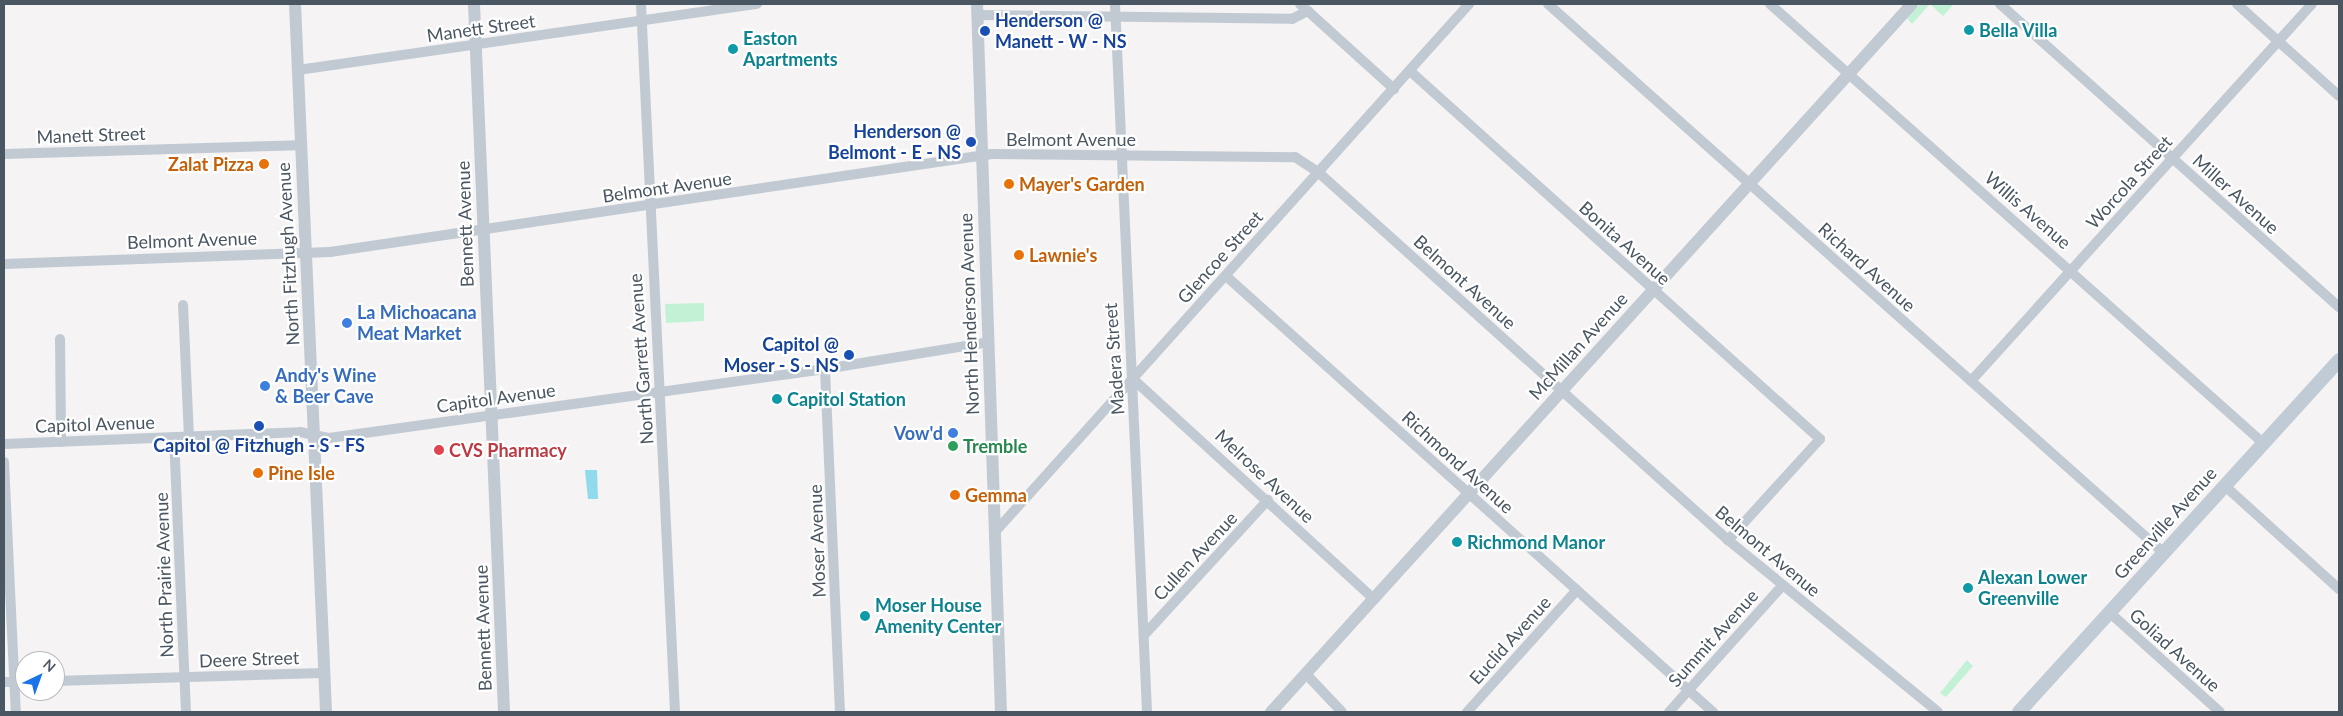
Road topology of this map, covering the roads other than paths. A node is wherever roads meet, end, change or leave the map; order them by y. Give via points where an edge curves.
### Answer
1 (294, 4) edge
2 (474, 4) edge
3 (641, 4) edge
4 (756, 4) edge
5 (1115, 4) edge
6 (1300, 4) edge
7 (1469, 4) edge
8 (1548, 4) edge
9 (1770, 4) edge
10 (1912, 4) edge
11 (2000, 4) edge
12 (2236, 4) edge
13 (2312, 4) edge
14 (978, 10) edge
15 (1308, 11) junction
16 (1115, 17) junction
17 (642, 20) junction
18 (2278, 41) junction
19 (477, 45) junction
20 (298, 70) junction
21 (1410, 71) junction
22 (1848, 74) junction
23 (1394, 90) junction
24 (2339, 96) edge
25 (300, 145) junction
26 (4, 154) edge
27 (1120, 155) junction
28 (981, 158) junction
29 (2172, 158) junction
30 (1318, 172) junction
31 (1750, 183) junction
32 (649, 206) junction
33 (482, 231) junction
34 (304, 253) junction
35 (4, 264) edge
36 (2071, 270) junction
37 (1226, 276) junction
38 (1653, 290) junction
39 (183, 304) dead end
40 (2339, 308) edge
41 (60, 339) dead end
42 (989, 342) junction
43 (2337, 366) edge
44 (825, 369) junction
45 (1133, 379) junction
46 (1971, 381) junction
47 (660, 391) junction
48 (1561, 391) junction
49 (490, 415) junction
50 (316, 436) junction
51 (174, 437) junction
52 (189, 437) junction
53 (61, 442) junction
54 (2263, 442) junction
55 (4, 444) edge
56 (4, 462) edge
57 (2225, 486) junction
58 (1468, 494) junction
59 (1268, 500) junction
60 (995, 532) junction
61 (1728, 540) junction
62 (2164, 553) junction
63 (1782, 586) junction
64 (2339, 589) edge
65 (1577, 590) junction
66 (1374, 599) junction
67 (2108, 612) junction
68 (1145, 634) junction
69 (324, 673) junction
70 (1306, 674) junction
71 (184, 677) junction
72 (65, 681) edge
73 (9, 682) edge
74 (1689, 690) junction
75 (16, 712) edge
76 (186, 712) edge
77 (326, 712) edge
78 (504, 712) edge
79 (675, 712) edge
80 (840, 712) edge
81 (1001, 712) edge
82 (1147, 712) edge
83 (1271, 712) edge
84 (1342, 712) edge
85 (1468, 712) edge
86 (1669, 712) edge
87 (1713, 712) edge
88 (1938, 712) edge
89 (2019, 712) edge
90 (2220, 712) edge

1 - 20 street, North Fitzhugh Avenue
2 - 19 street, Bennett Avenue
3 - 17 street, North Garrett Avenue
4 - 17 street, Manett Street
5 - 16 street, Madera Street
6 - 15 street
7 - 21 street, Glencoe Street
8 - 31 street, Richard Avenue
9 - 22 street, Willis Avenue
10 - 22 street, McMillan Avenue
11 - 29 street, Miller Avenue
12 - 18 street
13 - 18 street, Worcola Street
14 - 16 street
14 - 28 street, North Henderson Avenue
15 - 16 street via 1292,19
15 - 23 street
16 - 27 street, Madera Street
17 - 19 street, Manett Street
17 - 32 street, North Garrett Avenue
18 - 24 street
18 - 29 street, Worcola Street
19 - 20 street, Manett Street
19 - 33 street, Bennett Avenue
20 - 25 street, North Fitzhugh Avenue
21 - 23 street, Glencoe Street
21 - 38 street, Bonita Avenue
22 - 31 street, McMillan Avenue
22 - 36 street, Willis Avenue
23 - 30 street, Glencoe Street
25 - 26 street, Manett Street
25 - 34 street, North Fitzhugh Avenue
27 - 28 street, Belmont Avenue
27 - 30 street, Belmont Avenue via 1295,157
27 - 45 street, Madera Street
28 - 32 street, Belmont Avenue
28 - 42 street, North Henderson Avenue
29 - 36 street, Worcola Street
29 - 40 street, Miller Avenue
30 - 37 street, Glencoe Street
30 - 48 street, Belmont Avenue
31 - 38 street, McMillan Avenue
31 - 46 street, Richard Avenue
32 - 33 street, Belmont Avenue
32 - 47 street, North Garrett Avenue
33 - 34 street, Belmont Avenue
33 - 49 street, Bennett Avenue
34 - 35 street, Belmont Avenue
34 - 50 street, North Fitzhugh Avenue
36 - 46 street, Worcola Street
36 - 54 street, Willis Avenue
37 - 45 street, Glencoe Street
37 - 58 street, Richmond Avenue
38 - 48 street, McMillan Avenue
38 - 61 street, Bonita Avenue via 1820,439
39 - 52 street
41 - 53 street
42 - 44 street, Capitol Avenue
42 - 60 street, North Henderson Avenue
43 - 54 main road, Greenville Avenue
44 - 47 street, Capitol Avenue
44 - 80 street, Moser Avenue
45 - 59 street, Melrose Avenue
45 - 60 street, Glencoe Street
45 - 68 street, Madera Street
46 - 62 street, Richard Avenue
47 - 49 street, Capitol Avenue
47 - 79 street, North Garrett Avenue
48 - 58 street, McMillan Avenue
48 - 61 street, Belmont Avenue
49 - 50 street, Capitol Avenue via 329,438
49 - 78 street, Bennett Avenue
50 - 52 street, Capitol Avenue via 300,432
50 - 69 street, North Fitzhugh Avenue
51 - 52 street, Capitol Avenue
51 - 53 street, Capitol Avenue
51 - 71 street, North Prairie Avenue
53 - 55 street, Capitol Avenue
54 - 57 main road, Greenville Avenue
56 - 73 street
57 - 62 main road, Greenville Avenue
57 - 64 street
58 - 65 street, Richmond Avenue
58 - 66 street, McMillan Avenue
59 - 66 street, Melrose Avenue
59 - 68 street, Cullen Avenue
60 - 81 street, North Henderson Avenue
61 - 63 street, Belmont Avenue
62 - 67 main road, Greenville Avenue
63 - 74 street, Summit Avenue
63 - 88 street, Belmont Avenue
65 - 74 street, Richmond Avenue
65 - 85 street, Euclid Avenue
66 - 70 street, McMillan Avenue
67 - 89 main road, Greenville Avenue
67 - 90 street, Goliad Avenue
68 - 82 street, Madera Street
69 - 71 street, Deere Street
69 - 77 street, North Fitzhugh Avenue
70 - 83 street, McMillan Avenue
70 - 84 street
71 - 72 street, Deere Street
71 - 76 street, North Prairie Avenue
73 - 75 street
74 - 86 street, Summit Avenue
74 - 87 street, Richmond Avenue

